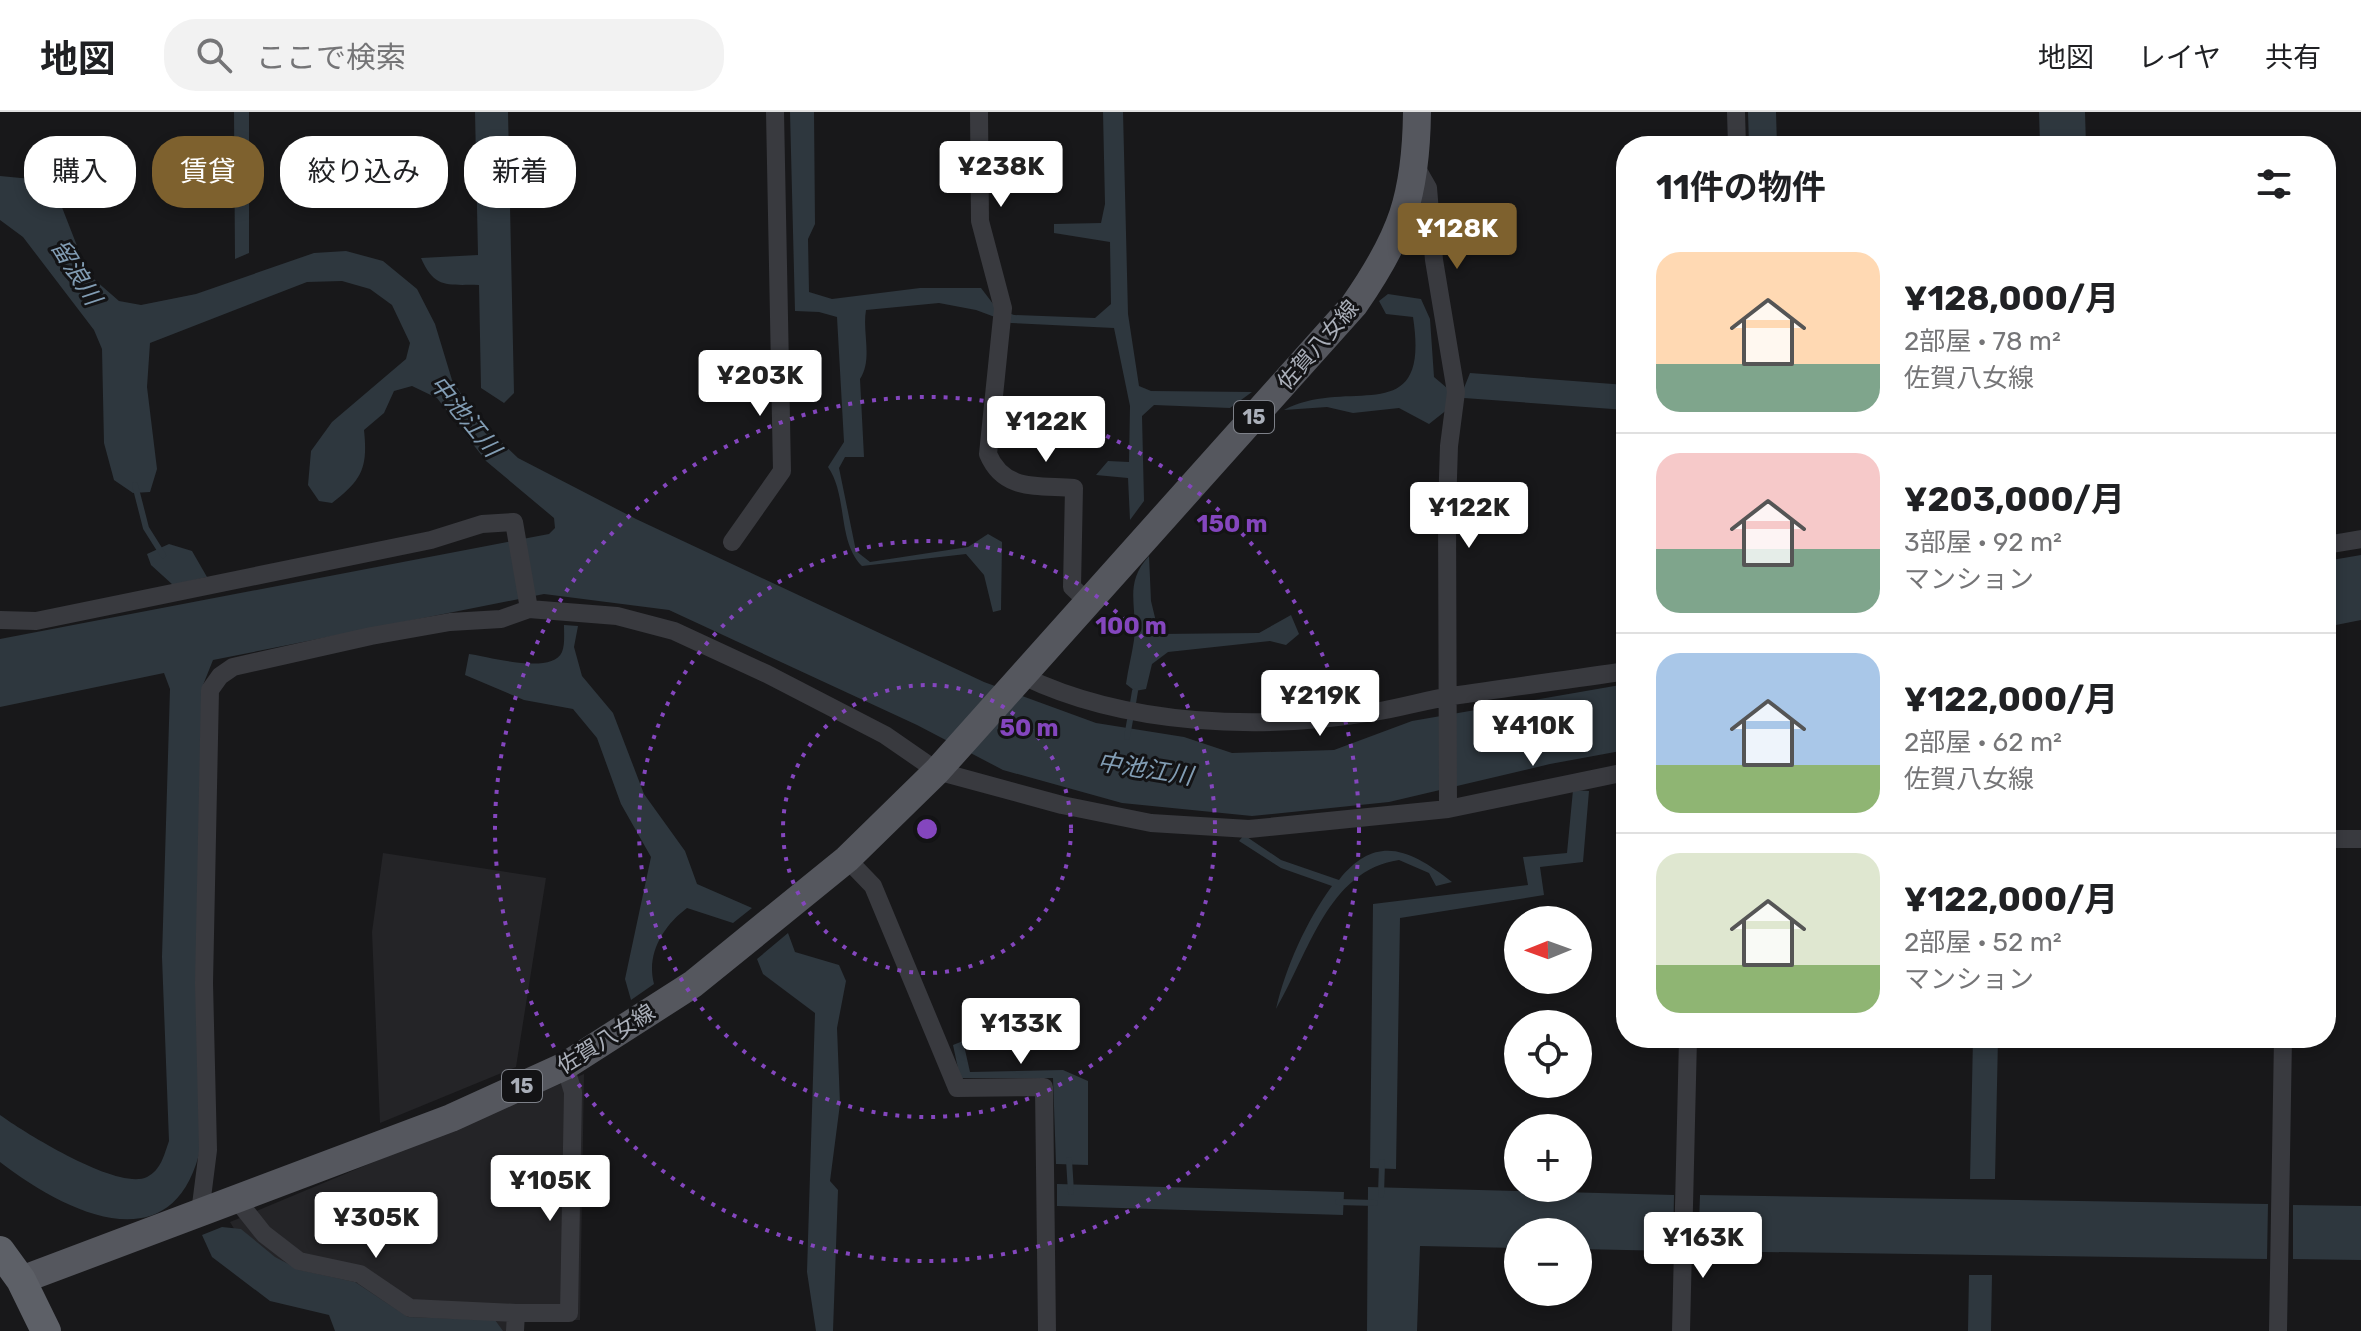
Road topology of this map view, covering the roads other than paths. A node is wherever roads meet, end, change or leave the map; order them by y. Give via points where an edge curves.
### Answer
1 (775, 112) edge
2 (979, 112) edge
3 (1417, 112) edge
4 (1736, 112) edge
5 (1737, 136) edge
6 (1416, 167) junction
7 (2361, 539) edge
8 (732, 542) dead end
9 (2336, 543) edge
10 (1089, 603) junction
11 (529, 609) junction
12 (0, 620) edge
13 (1616, 672) edge
14 (1020, 680) junction
15 (1449, 697) junction
16 (942, 765) junction
17 (1616, 774) edge
18 (1448, 806) junction
19 (2336, 839) edge
20 (2361, 839) edge
21 (847, 859) junction
22 (1688, 1048) edge
23 (2283, 1048) edge
24 (565, 1066) junction
25 (236, 1199) junction
26 (200, 1213) junction
27 (0, 1251) edge
28 (21, 1280) junction
29 (572, 1322) edge
30 (516, 1325) edge
31 (46, 1331) edge
32 (1047, 1331) edge
33 (1681, 1331) edge
34 (2278, 1331) edge

1 - 8 street via 782,471
2 - 10 street via 980,221 1003,317 988,454 995,471 1013,483 1074,488 1072,587
3 - 6 main road, 佐賀八女線 / 15
4 - 5 street
6 - 10 main road, 佐賀八女線 / 15 via 1394,241 1354,305
6 - 15 street via 1428,188 1456,396 1447,509
7 - 9 street
10 - 14 main road, 佐賀八女線 / 15
11 - 12 street via 514,522 482,524 431,540 36,621
11 - 16 street via 617,616 674,631
11 - 26 street via 501,619 371,636 233,667 210,690 204,983 208,1150
13 - 15 street
14 - 15 street via 1158,718 1282,720 1372,713
14 - 16 main road, 15
15 - 18 street
16 - 18 street via 1062,805 1151,823 1249,829
16 - 21 main road, 佐賀八女線 / 15
17 - 18 street
19 - 20 street
21 - 24 main road, 佐賀八女線 / 15 via 693,984
21 - 32 street via 873,886 957,1088 1044,1087
22 - 33 street
23 - 34 street
24 - 25 main road, 佐賀八女線 / 15 via 451,1118
24 - 29 street via 573,1092
25 - 26 main road, 佐賀八女線 / 15
25 - 30 street via 264,1234 299,1261 360,1274 410,1308
26 - 28 main road, 佐賀八女線 / 15
27 - 28 highway
28 - 31 highway
29 - 30 street

